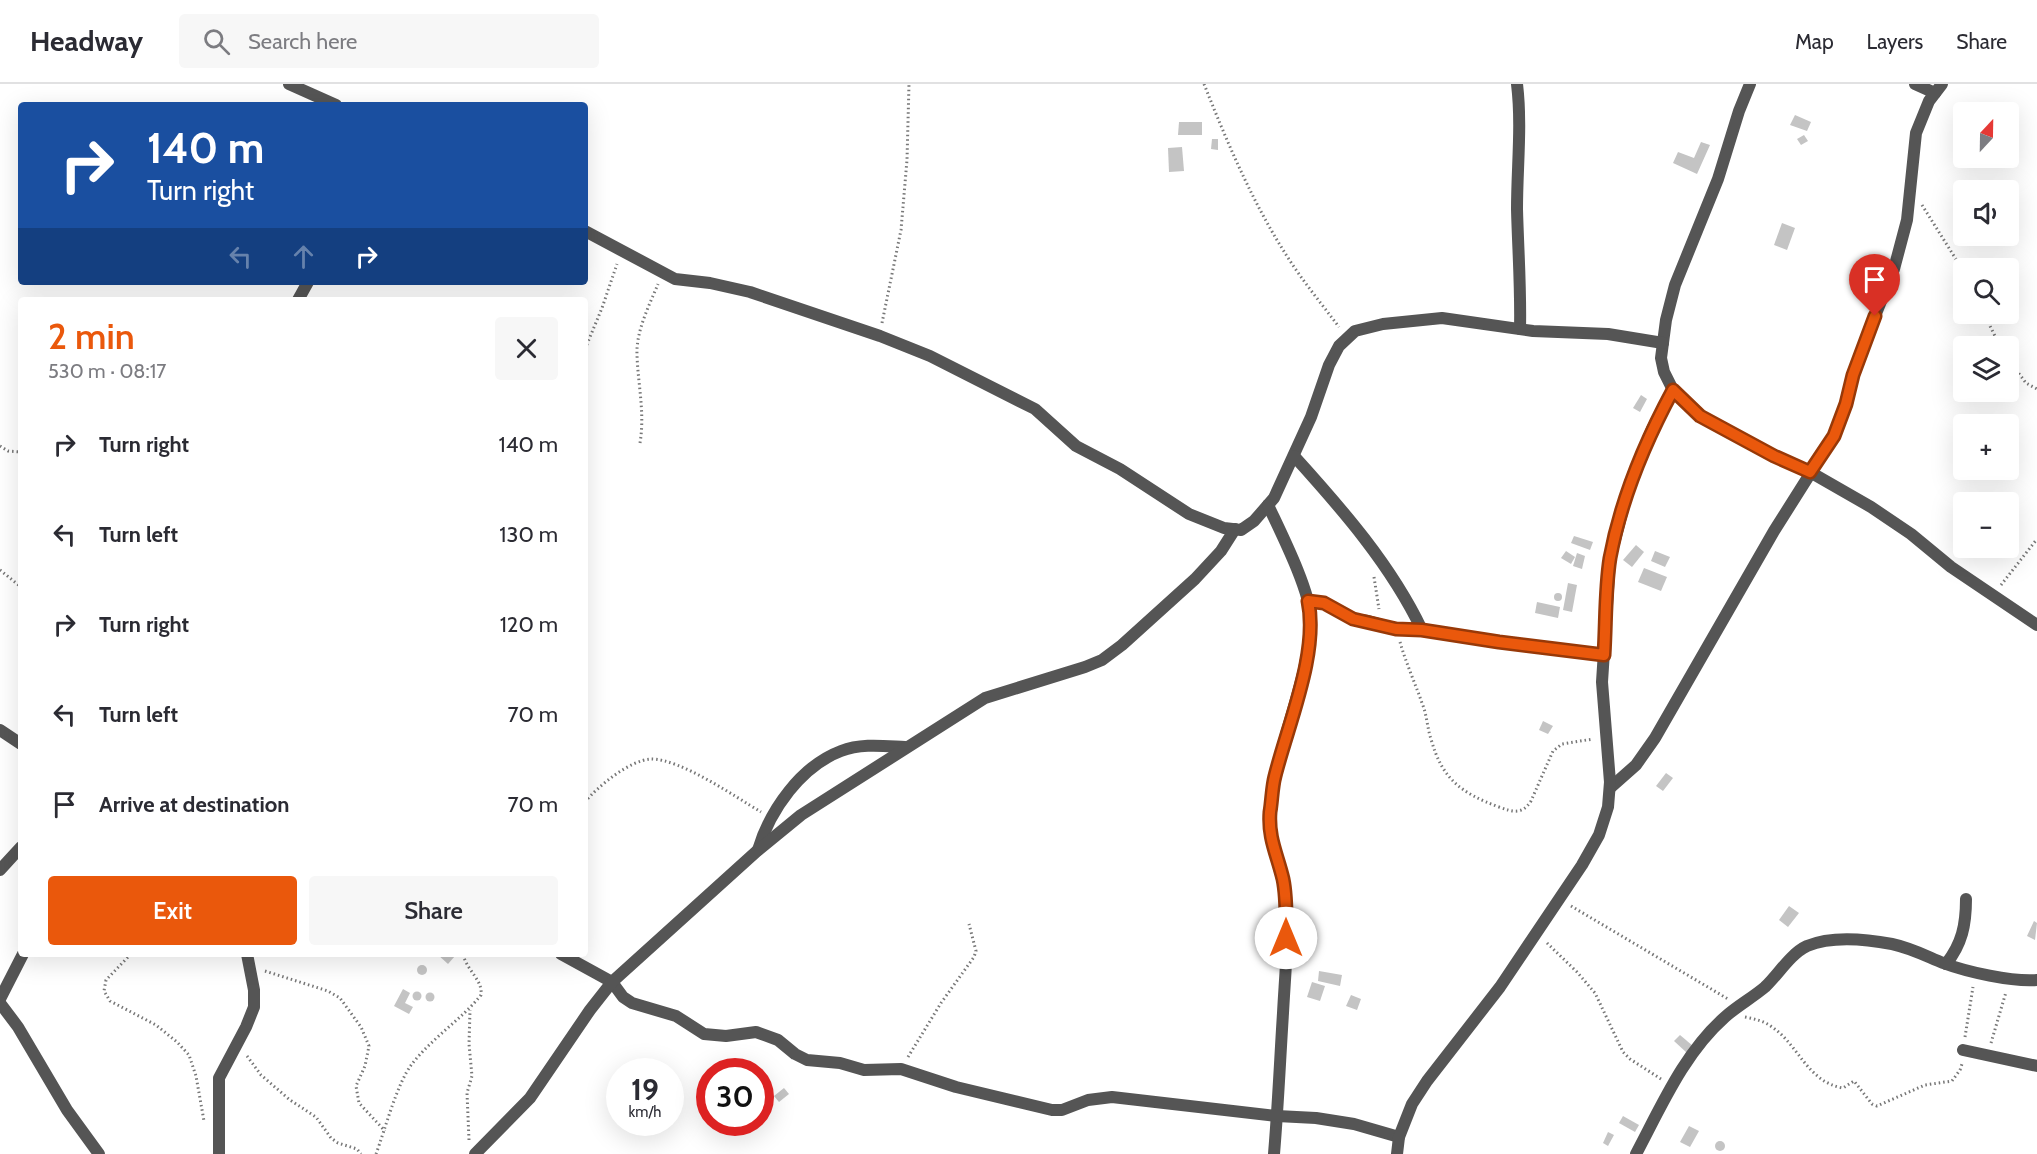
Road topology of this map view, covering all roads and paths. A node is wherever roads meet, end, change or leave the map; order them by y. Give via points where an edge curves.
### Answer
1 (290, 84) edge
2 (909, 84) edge
3 (1203, 84) edge
4 (1517, 84) edge
5 (1750, 84) edge
6 (1915, 84) edge
7 (1939, 88) edge
8 (329, 102) edge
9 (1911, 190) junction
10 (588, 233) edge
11 (621, 250) junction
12 (1955, 258) edge
13 (663, 272) junction
14 (1520, 329) junction
15 (880, 336) junction
16 (1348, 338) junction
17 (588, 342) edge
18 (1663, 343) junction
19 (2019, 374) edge
20 (2037, 389) edge
21 (1673, 390) junction
22 (640, 443) dead end
23 (0, 446) edge
24 (18, 452) edge
25 (1294, 456) junction
26 (1810, 472) junction
27 (1268, 505) junction
28 (1235, 529) junction
29 (2037, 539) edge
30 (0, 570) edge
31 (1373, 573) dead end
32 (18, 585) edge
33 (1993, 596) junction
34 (1308, 601) junction
35 (1376, 623) junction
36 (2037, 625) edge
37 (1396, 629) junction
38 (1422, 630) junction
39 (1604, 655) junction
40 (0, 730) edge
41 (1606, 737) junction
42 (18, 742) edge
43 (905, 747) junction
44 (1610, 788) junction
45 (588, 799) edge
46 (770, 818) junction
47 (18, 850) edge
48 (757, 851) junction
49 (0, 870) edge
50 (1559, 899) junction
51 (1966, 899) dead end
52 (969, 924) dead end
53 (1537, 933) junction
54 (22, 957) edge
55 (128, 957) edge
56 (464, 957) edge
57 (566, 957) edge
58 (248, 960) edge
59 (1946, 964) junction
60 (1976, 971) junction
61 (2011, 979) junction
62 (2037, 980) edge
63 (612, 982) junction
64 (0, 1001) edge
65 (1740, 1006) junction
66 (470, 1009) junction
67 (1729, 1014) junction
68 (239, 1040) junction
69 (1963, 1050) junction
70 (1988, 1057) junction
71 (2037, 1066) edge
72 (901, 1069) junction
73 (1672, 1087) junction
74 (1277, 1116) junction
75 (205, 1125) dead end
76 (385, 1131) junction
77 (1399, 1137) junction
78 (469, 1143) dead end
79 (99, 1154) edge
80 (219, 1154) edge
81 (361, 1154) edge
82 (376, 1154) edge
83 (475, 1154) edge
84 (1274, 1154) edge
85 (1397, 1154) edge
86 (1636, 1154) edge

1 - 8 street
2 - 15 path via 901,230
3 - 16 path via 1272,231
4 - 14 street
5 - 18 street via 1718,179 1675,285
6 - 7 street
7 - 9 street via 1916,133
9 - 12 path
9 - 26 street via 1894,269 1853,375 1846,404 1834,436
10 - 11 street
11 - 13 street
11 - 17 path
13 - 15 street via 675,279 750,292
13 - 22 path via 640,334 637,354 643,410
14 - 16 street via 1442,318 1383,324
14 - 18 street via 1608,334
15 - 28 street via 940,360 1035,409 1076,446 1120,468 1189,514
16 - 25 street via 1329,365
18 - 21 street via 1661,358
19 - 20 path
21 - 26 street via 1700,416
21 - 39 street via 1629,486 1610,559
23 - 24 path
25 - 27 street
25 - 38 street via 1389,570
26 - 33 street via 1911,534
26 - 44 street via 1655,738 1636,765
27 - 28 street via 1254,521 1241,530
27 - 34 street
28 - 43 street via 1195,579 1102,660 985,698
29 - 33 path
30 - 32 path
31 - 35 path via 1379,603
33 - 36 street
34 - 35 street via 1324,603 1353,619
34 - 74 street via 1310,641 1274,778 1270,815 1270,837 1286,900
35 - 37 street
37 - 38 street
37 - 41 path via 1438,761 1450,780 1476,798 1519,812 1531,801 1553,751 1562,744
38 - 39 street
39 - 41 street
40 - 42 street
41 - 44 street
43 - 46 street via 866,746 841,751 813,767
43 - 48 street via 801,815
44 - 50 street via 1599,836
45 - 46 path via 612,777 650,759 691,772
46 - 48 street
47 - 49 street
48 - 63 street
50 - 53 street
50 - 65 path
51 - 59 street via 1962,937
52 - 72 path via 974,957
53 - 73 path via 1595,993 1623,1052
53 - 77 street via 1426,1081
54 - 64 street
55 - 75 path via 106,980 104,991 110,1001 156,1025 189,1055
56 - 66 path via 482,987
57 - 63 street
58 - 68 street via 254,1007
58 - 76 path via 340,998 369,1046 356,1086 359,1103
59 - 60 street
59 - 65 street via 1910,948 1874,941 1817,943 1798,952
60 - 61 street
60 - 69 path
61 - 62 street
61 - 70 path
63 - 72 street via 632,1003 676,1016 704,1034 756,1032 778,1040 807,1060 864,1070
63 - 83 street via 530,1098
64 - 79 street
65 - 67 street
66 - 76 path via 412,1064
66 - 78 path
67 - 69 path via 1762,1021 1774,1028 1815,1074 1832,1086 1843,1088 1854,1081 1877,1106 1925,1085 1952,1082 1960,1070
67 - 73 street via 1703,1040
68 - 80 street via 219,1078
68 - 81 path via 261,1075 316,1117 331,1138
69 - 70 street
70 - 71 street
72 - 74 street via 1052,1110 1112,1097
73 - 86 street
74 - 77 street via 1354,1124
74 - 84 street
76 - 82 path
77 - 85 street

